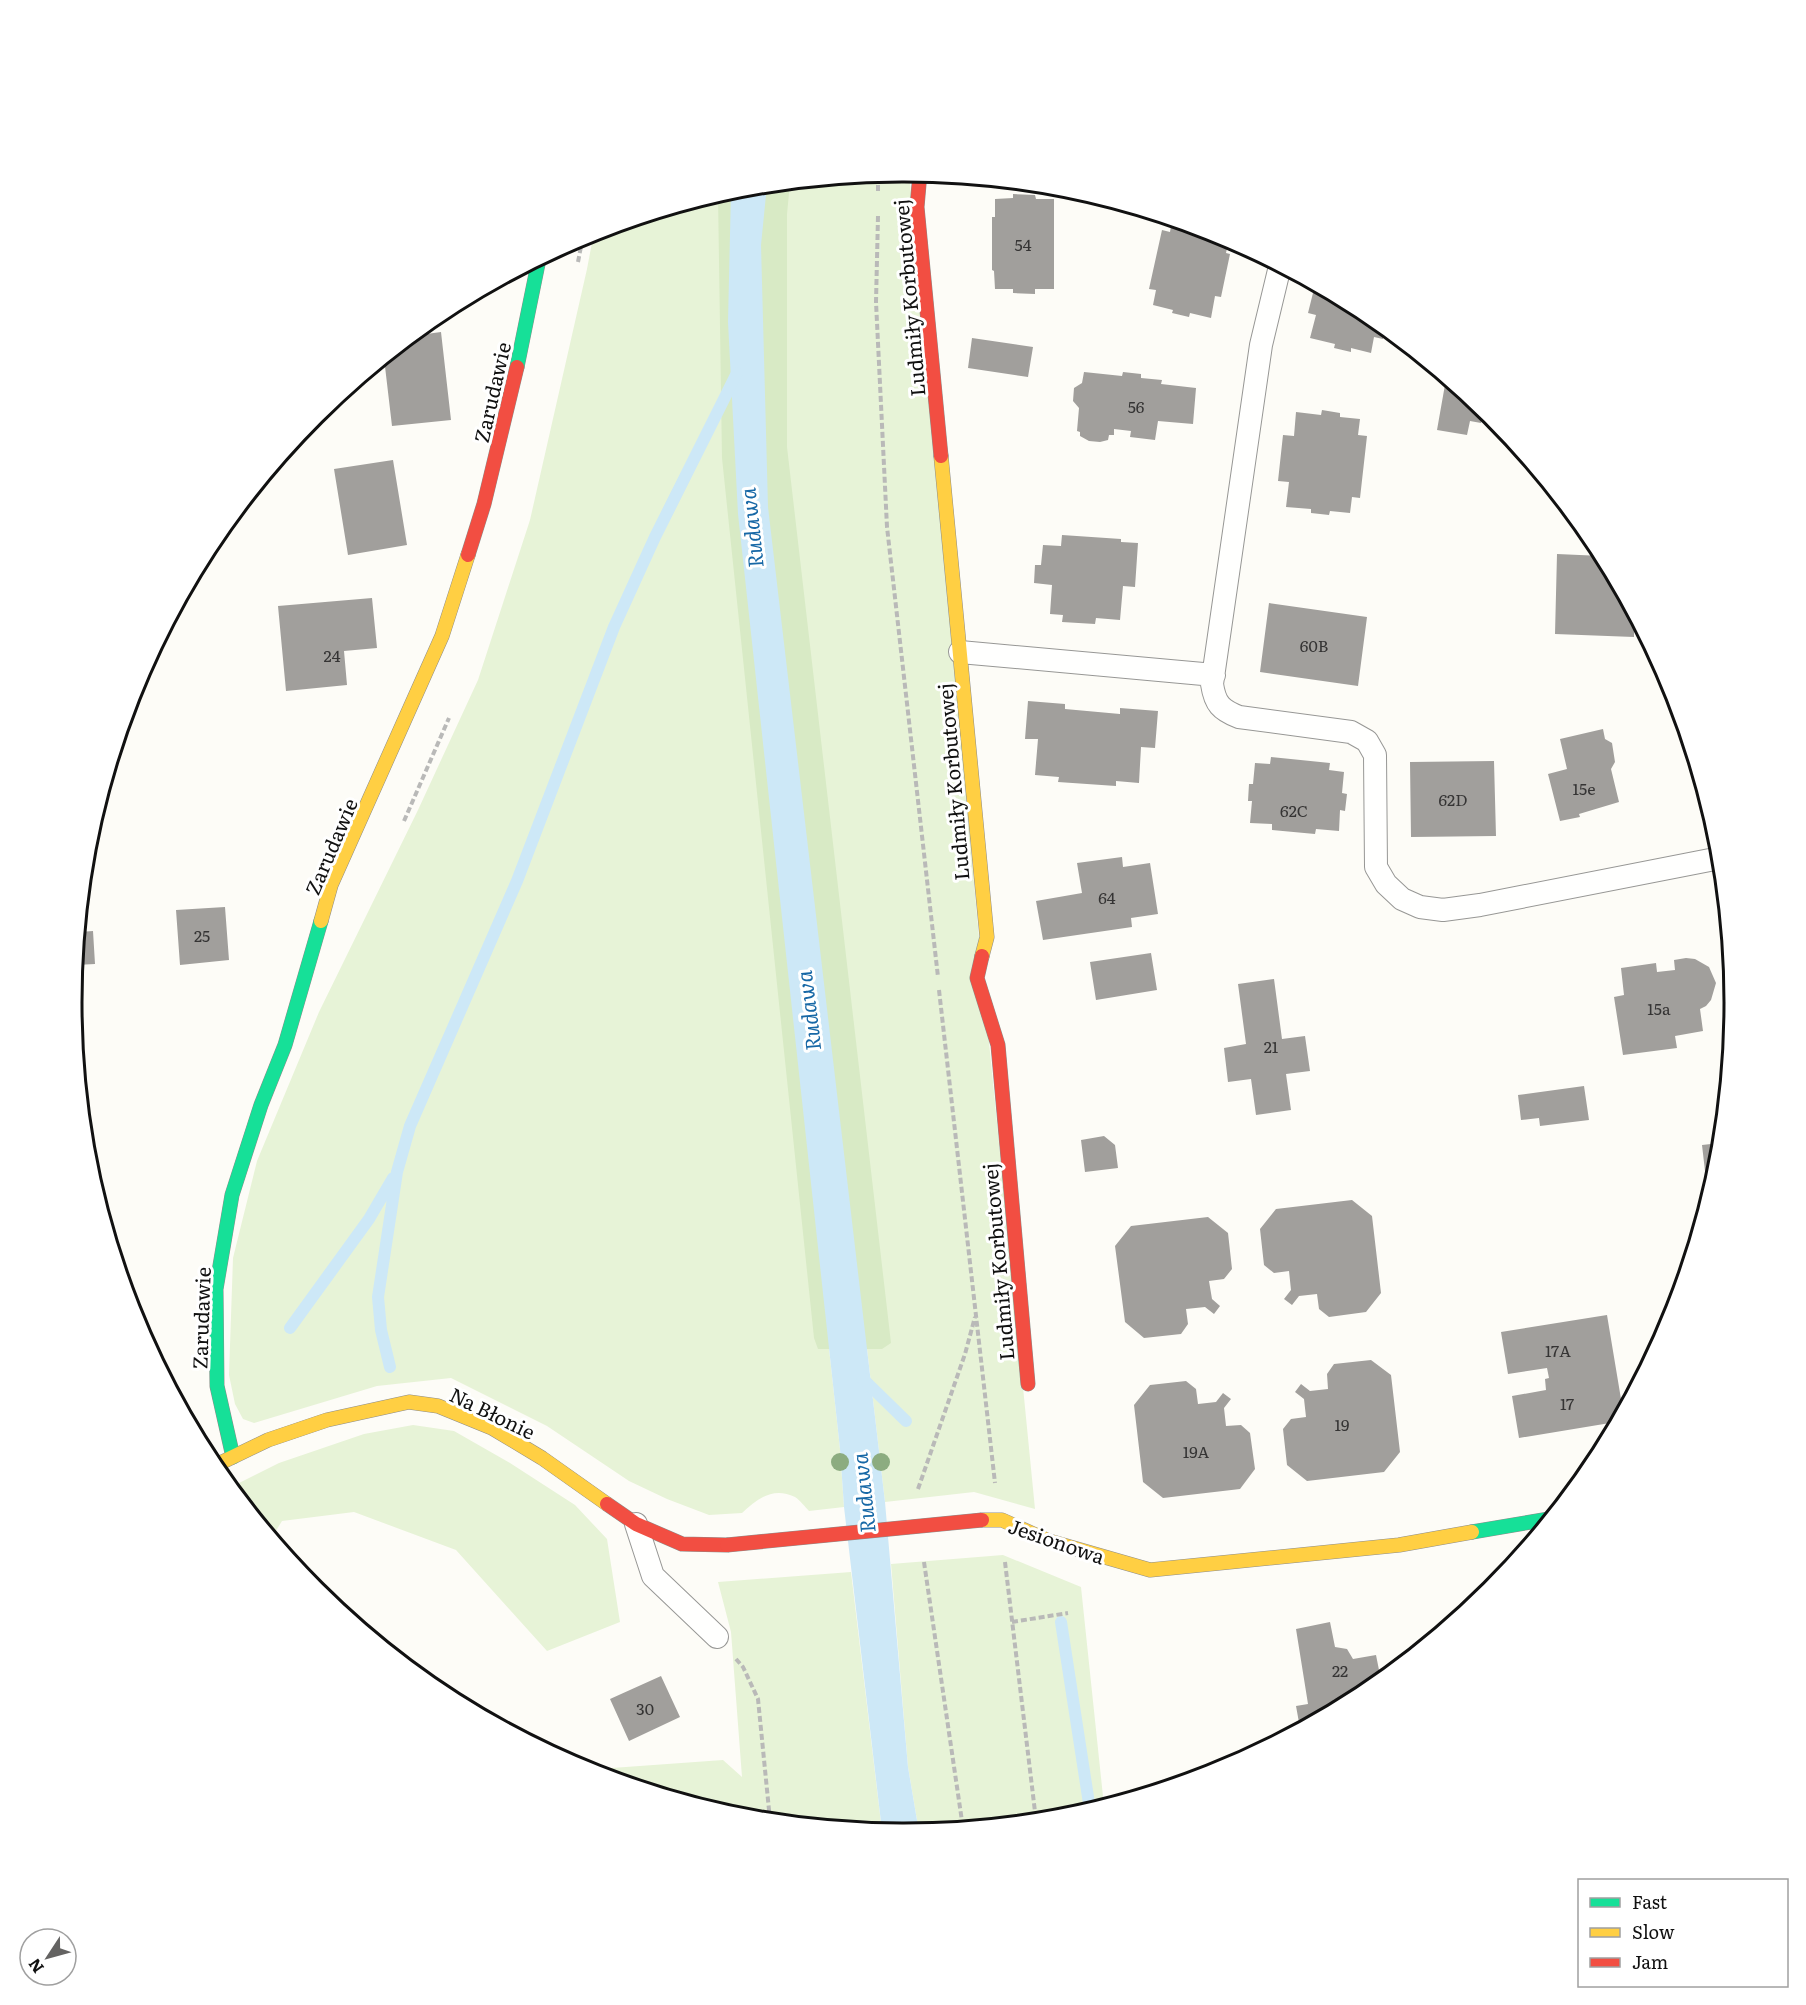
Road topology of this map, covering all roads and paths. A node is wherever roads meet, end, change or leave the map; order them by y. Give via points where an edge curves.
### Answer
1 (878, 183) edge
2 (919, 183) edge
3 (878, 197) dead end
4 (878, 209) dead end
5 (537, 269) edge
6 (1278, 273) edge
7 (960, 652) junction
8 (1214, 675) junction
9 (1711, 860) edge
10 (976, 1313) junction
11 (1028, 1384) dead end
12 (233, 1457) junction
13 (223, 1462) edge
14 (992, 1467) dead end
15 (919, 1499) dead end
16 (1002, 1520) junction
17 (1538, 1521) edge
18 (636, 1524) junction
19 (923, 1556) dead end
20 (1068, 1613) dead end
21 (1012, 1622) junction
22 (717, 1637) dead end
23 (743, 1667) dead end
24 (769, 1811) edge
25 (1035, 1812) edge
26 (962, 1821) edge

1 - 3 path
2 - 7 street, Ludmiły Korbutowej via 917,207
4 - 10 path via 876,302 887,527
5 - 12 street, Zarudawie via 484,504 442,636 331,885 285,1045 232,1195 216,1289 217,1386
6 - 8 lane via 1261,345
7 - 8 lane
7 - 11 street, Ludmiły Korbutowej via 987,937 977,978 998,1045
8 - 9 lane via 1214,697 1224,711 1239,717 1351,732 1366,741 1375,755 1376,867 1402,899 1420,907 1443,910 1480,905
10 - 14 path
10 - 15 path via 918,1488
12 - 13 street, Na Błonie
12 - 18 street, Na Błonie via 268,1440 338,1417 409,1402 438,1406 492,1428
16 - 17 street, Jesionowa via 1049,1541 1150,1570 1400,1545
16 - 18 street, Jesionowa, bridge via 727,1545 682,1544
16 - 21 path
18 - 22 lane via 653,1576
19 - 26 path
20 - 21 path
21 - 25 path
23 - 24 path via 758,1699

